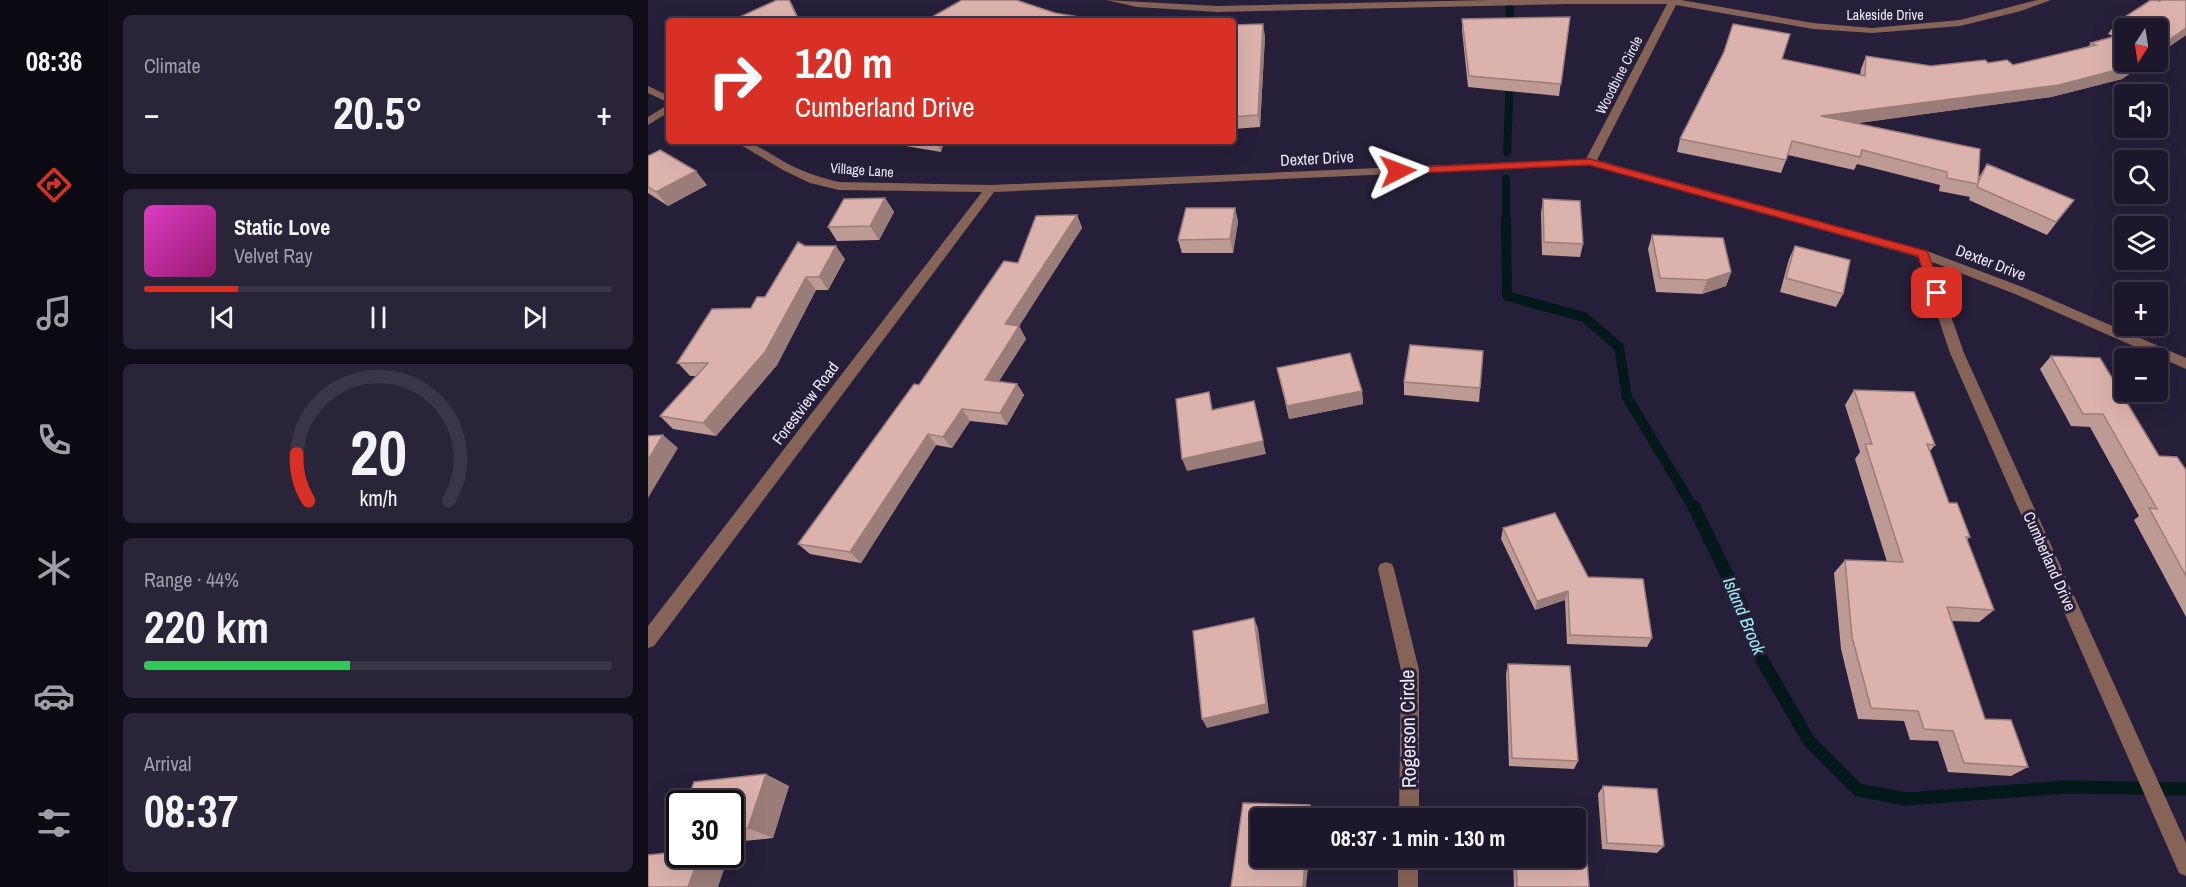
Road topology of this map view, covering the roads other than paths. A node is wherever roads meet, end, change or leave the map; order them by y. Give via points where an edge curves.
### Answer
1 (1111, 0) edge
2 (1673, 0) edge
3 (2046, 0) edge
4 (648, 89) edge
5 (666, 98) edge
6 (666, 109) edge
7 (648, 122) edge
8 (745, 144) edge
9 (1590, 162) junction
10 (991, 189) junction
11 (1923, 254) junction
12 (2186, 364) edge
13 (1386, 569) dead end
14 (648, 640) edge
15 (1409, 808) edge
16 (2186, 866) edge
17 (1408, 868) edge
18 (1408, 887) edge

1 - 2 street, Lakeside Drive via 1185,9
2 - 3 street, Lakeside Drive via 1813,26 1871,31 1981,20
2 - 9 street, Woodbine Circle
4 - 5 street
6 - 7 street
8 - 10 street, Village Lane via 787,168 839,186
9 - 10 street, Dexter Drive
9 - 11 street, Dexter Drive
10 - 14 street, Forestview Road
11 - 12 street, Dexter Drive via 2020,291
11 - 16 street, Cumberland Drive via 1958,353
13 - 15 street, Rogerson Circle via 1410,670
17 - 18 street

